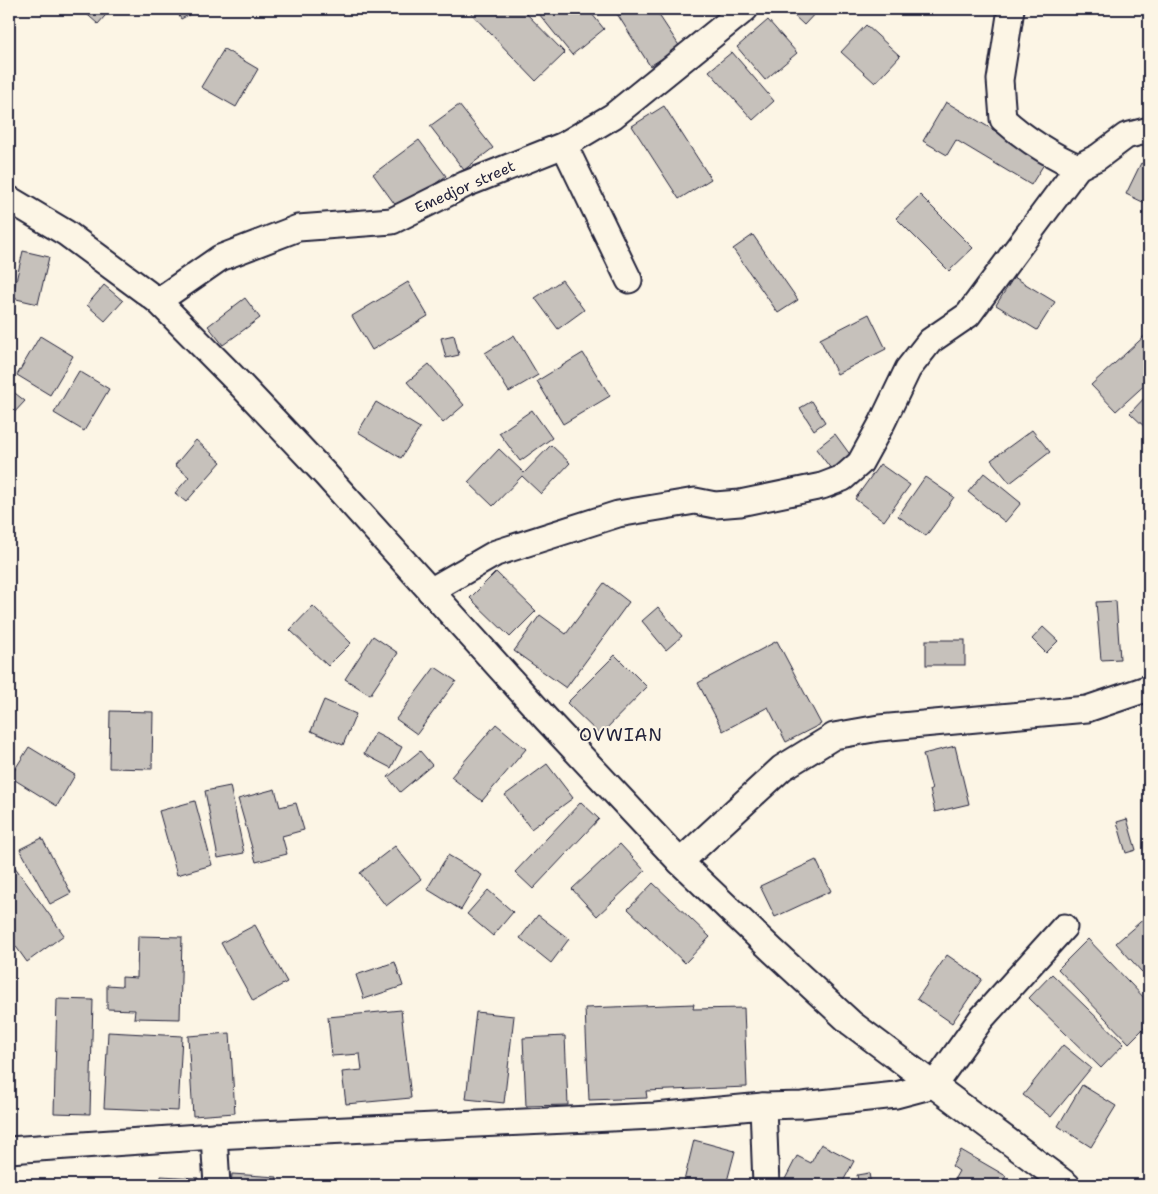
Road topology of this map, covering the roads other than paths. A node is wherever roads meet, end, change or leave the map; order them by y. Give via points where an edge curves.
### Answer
1 (745, 9) edge
2 (1011, 9) edge
3 (1149, 130) edge
4 (564, 145) junction
5 (1078, 168) junction
6 (9, 199) edge
7 (629, 280) dead end
8 (158, 301) junction
9 (430, 591) junction
10 (1149, 688) edge
11 (680, 862) junction
12 (1064, 927) dead end
13 (934, 1085) junction
14 (763, 1106) junction
15 (214, 1136) junction
16 (9, 1150) edge
17 (217, 1185) edge
18 (766, 1185) edge
19 (1067, 1185) edge

1 - 4 street, Emedjor street via 614,116
2 - 5 street via 1000,80 1003,120 1052,155
3 - 5 street via 1126,136
4 - 7 street
4 - 8 street, Emedjor street via 466,184 392,222 298,228 220,258
5 - 9 street via 968,315 930,341 908,369 860,463 843,478 822,486 740,504 715,505 695,500 618,514 496,553
6 - 8 street via 66,233
8 - 9 street via 325,474
9 - 11 street
10 - 11 street via 1086,709 879,728 834,736 782,768
11 - 13 street via 851,1023
12 - 13 street via 981,1018
13 - 14 street via 896,1095
13 - 19 street
14 - 15 street via 655,1116
14 - 18 street
15 - 16 street
15 - 17 street

